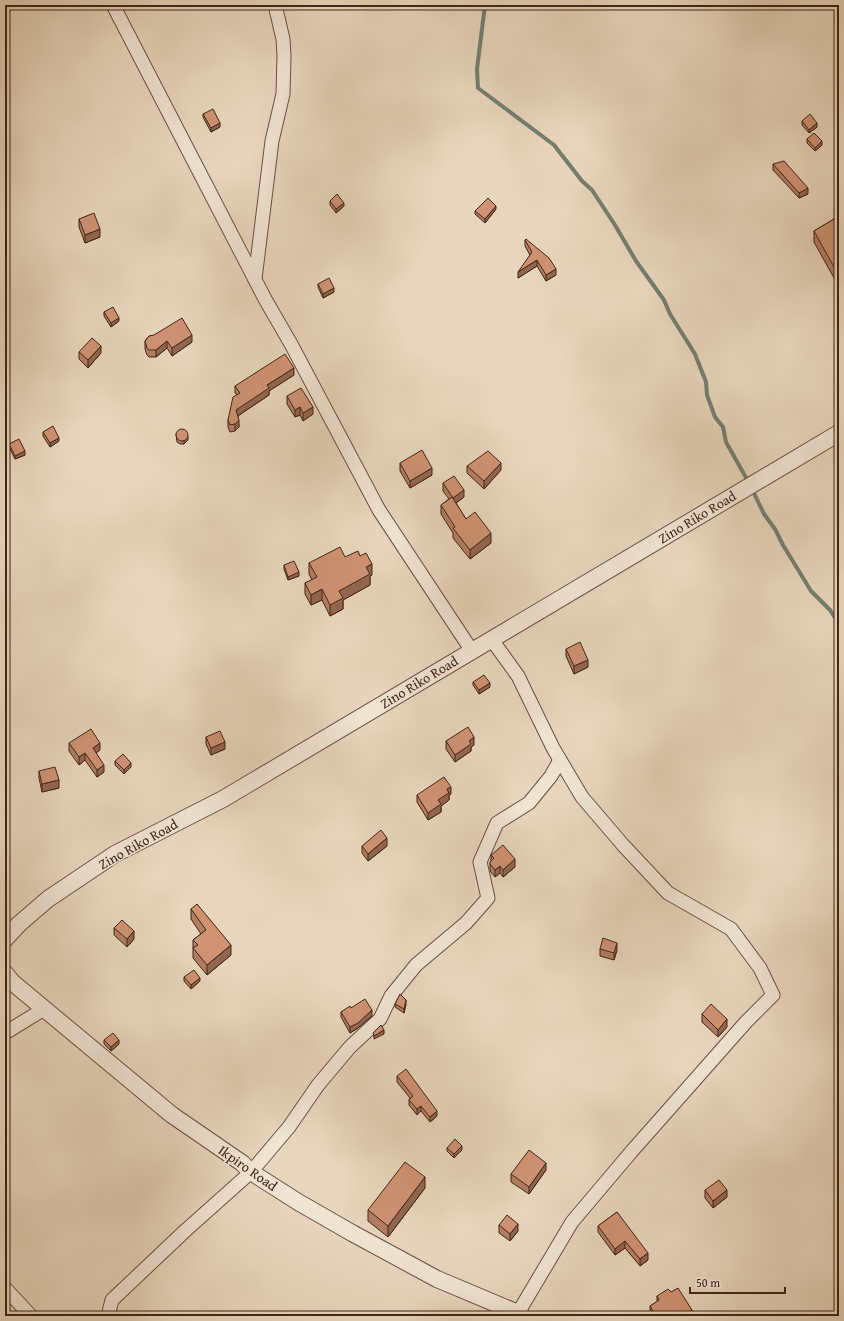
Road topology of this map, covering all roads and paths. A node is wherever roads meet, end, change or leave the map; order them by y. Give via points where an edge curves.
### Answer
1 (113, 5) edge
2 (275, 5) edge
3 (255, 279) junction
4 (839, 433) edge
5 (492, 640) junction
6 (472, 650) junction
7 (560, 760) junction
8 (5, 939) edge
9 (5, 973) edge
10 (44, 1009) junction
11 (5, 1033) edge
12 (251, 1172) junction
13 (5, 1288) edge
14 (520, 1315) edge
15 (31, 1316) edge
16 (108, 1316) edge

1 - 3 street
2 - 3 street via 283,39 283,94 272,141
3 - 6 street via 379,510
4 - 5 street, Zino Riko Road
5 - 6 street, Zino Riko Road
5 - 7 street via 518,676
6 - 8 street, Zino Riko Road via 223,799 115,854 48,899
7 - 12 street via 551,776 529,803 497,824 480,862 488,898 466,923 416,965 391,996 380,1020 350,1047
7 - 14 street via 582,797 668,893 731,929 760,968 774,995 746,1022 572,1222
9 - 10 street, Ikpiro Road
10 - 11 street
10 - 12 street, Ikpiro Road via 172,1115
12 - 14 street, Ikpiro Road via 298,1202 437,1279
12 - 16 street via 112,1300
13 - 15 street

